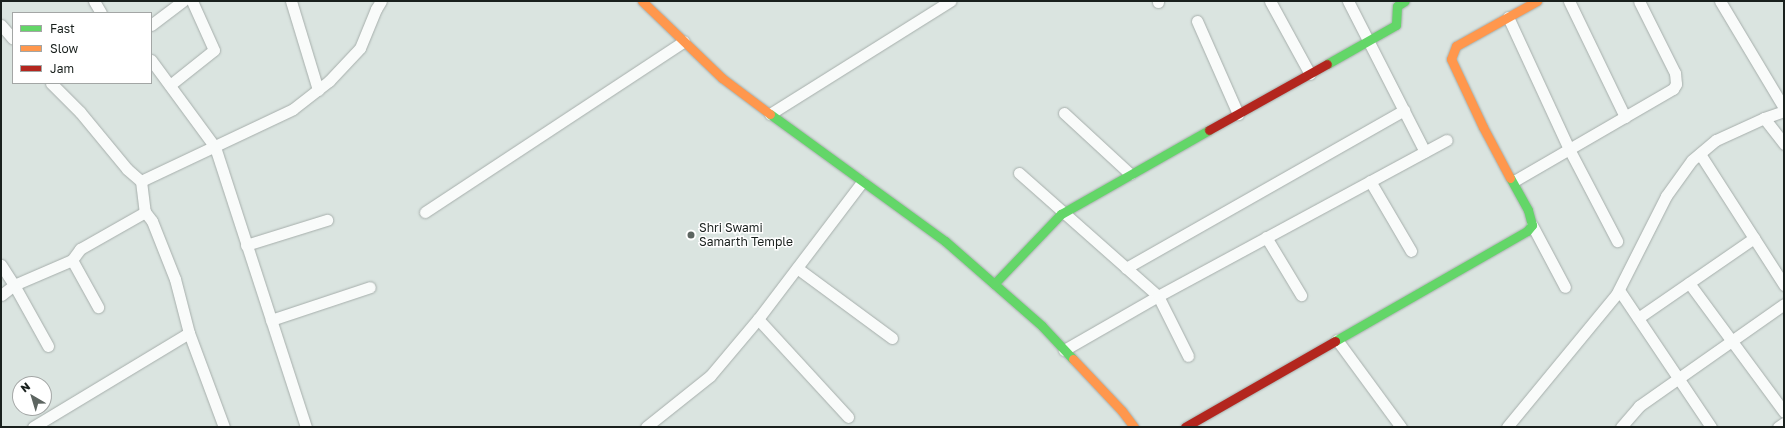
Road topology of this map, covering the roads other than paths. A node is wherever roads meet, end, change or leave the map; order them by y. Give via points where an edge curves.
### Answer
1 (94, 1) edge
2 (183, 1) edge
3 (192, 1) edge
4 (291, 1) edge
5 (382, 1) edge
6 (642, 1) edge
7 (950, 1) edge
8 (1270, 1) edge
9 (1348, 1) edge
10 (1537, 1) edge
11 (1569, 1) edge
12 (1639, 1) edge
13 (1723, 2) edge
14 (1399, 3) edge
15 (100, 12) edge
16 (1508, 17) junction
17 (1197, 21) dead end
18 (152, 24) edge
19 (1, 25) edge
20 (12, 38) edge
21 (684, 41) junction
22 (1368, 41) junction
23 (152, 61) edge
24 (1310, 74) junction
25 (56, 85) edge
26 (170, 85) junction
27 (318, 90) junction
28 (1784, 109) edge
29 (1404, 110) junction
30 (1064, 113) dead end
31 (770, 114) junction
32 (1238, 114) junction
33 (1625, 117) junction
34 (1764, 118) junction
35 (1448, 140) dead end
36 (1784, 144) edge
37 (215, 147) junction
38 (1569, 149) junction
39 (1425, 152) junction
40 (1700, 154) junction
41 (1019, 173) dead end
42 (1130, 174) junction
43 (142, 181) junction
44 (1370, 181) junction
45 (1514, 181) junction
46 (862, 182) junction
47 (145, 212) junction
48 (425, 212) dead end
49 (1064, 213) junction
50 (327, 220) dead end
51 (1532, 225) junction
52 (1266, 237) junction
53 (1754, 238) junction
54 (1617, 241) dead end
55 (246, 245) junction
56 (1412, 250) dead end
57 (72, 260) junction
58 (1, 265) edge
59 (797, 268) junction
60 (1126, 268) junction
61 (1783, 281) edge
62 (1689, 283) junction
63 (994, 284) junction
64 (14, 285) junction
65 (1565, 287) dead end
66 (370, 288) dead end
67 (1619, 290) junction
68 (1, 295) edge
69 (1301, 295) dead end
70 (1158, 296) junction
71 (1784, 304) edge
72 (98, 307) dead end
73 (1638, 318) junction
74 (758, 319) junction
75 (271, 320) junction
76 (189, 333) junction
77 (892, 338) dead end
78 (1337, 340) junction
79 (1732, 340) junction
80 (48, 346) dead end
81 (1064, 350) junction
82 (1188, 356) dead end
83 (1678, 378) junction
84 (1784, 412) edge
85 (848, 417) dead end
86 (1784, 423) edge
87 (33, 427) edge
88 (224, 427) edge
89 (306, 427) edge
90 (646, 427) edge
91 (1134, 427) edge
92 (1185, 427) edge
93 (1402, 427) edge
94 (1507, 427) edge
95 (1621, 427) edge
96 (1711, 427) edge
97 (1778, 427) edge

1 - 15 street
2 - 18 street
3 - 26 street via 214,50
4 - 27 street
5 - 27 street via 376,9 360,48
6 - 21 street
7 - 31 street
8 - 24 street
9 - 22 street
10 - 16 street
11 - 33 street
12 - 33 street via 1675,73 1676,84 1673,90
13 - 28 street
14 - 22 street via 1396,25
16 - 38 street
16 - 45 street via 1456,46 1451,59 1483,127
17 - 32 street
19 - 20 street
21 - 31 street via 722,78
21 - 48 street
22 - 24 street
22 - 29 street
23 - 26 street
24 - 32 street
25 - 43 street via 127,169
26 - 37 street
27 - 37 street via 293,109
28 - 34 street
29 - 39 street
29 - 60 street
30 - 42 street
31 - 46 street
32 - 42 street
33 - 38 street
34 - 36 street
34 - 40 street via 1716,140
35 - 39 street
37 - 43 street
37 - 55 street
38 - 45 street
38 - 54 street
39 - 44 street
40 - 53 street
40 - 67 street via 1692,160 1666,196
41 - 49 street
42 - 49 street
43 - 47 street
44 - 52 street
44 - 56 street
45 - 51 street
46 - 59 street
46 - 63 street via 945,241
47 - 57 street via 80,250
47 - 76 street via 152,222 175,279
49 - 60 street
49 - 63 street
50 - 55 street
51 - 65 street
51 - 78 street via 1527,231
52 - 69 street
52 - 70 street
53 - 61 street
53 - 62 street
55 - 75 street
57 - 64 street
57 - 72 street
58 - 64 street
59 - 74 street
59 - 77 street
60 - 70 street
62 - 73 street
62 - 79 street
63 - 81 street via 1042,326
64 - 68 street
64 - 80 street
66 - 75 street
67 - 73 street
67 - 94 street via 1585,335
70 - 81 street
70 - 82 street
71 - 79 street
73 - 83 street
74 - 85 street
74 - 90 street via 710,376
75 - 89 street
76 - 87 street
76 - 88 street
78 - 92 street
78 - 93 street
79 - 83 street
79 - 84 street
81 - 91 street
83 - 95 street via 1639,406
83 - 96 street
86 - 97 street

